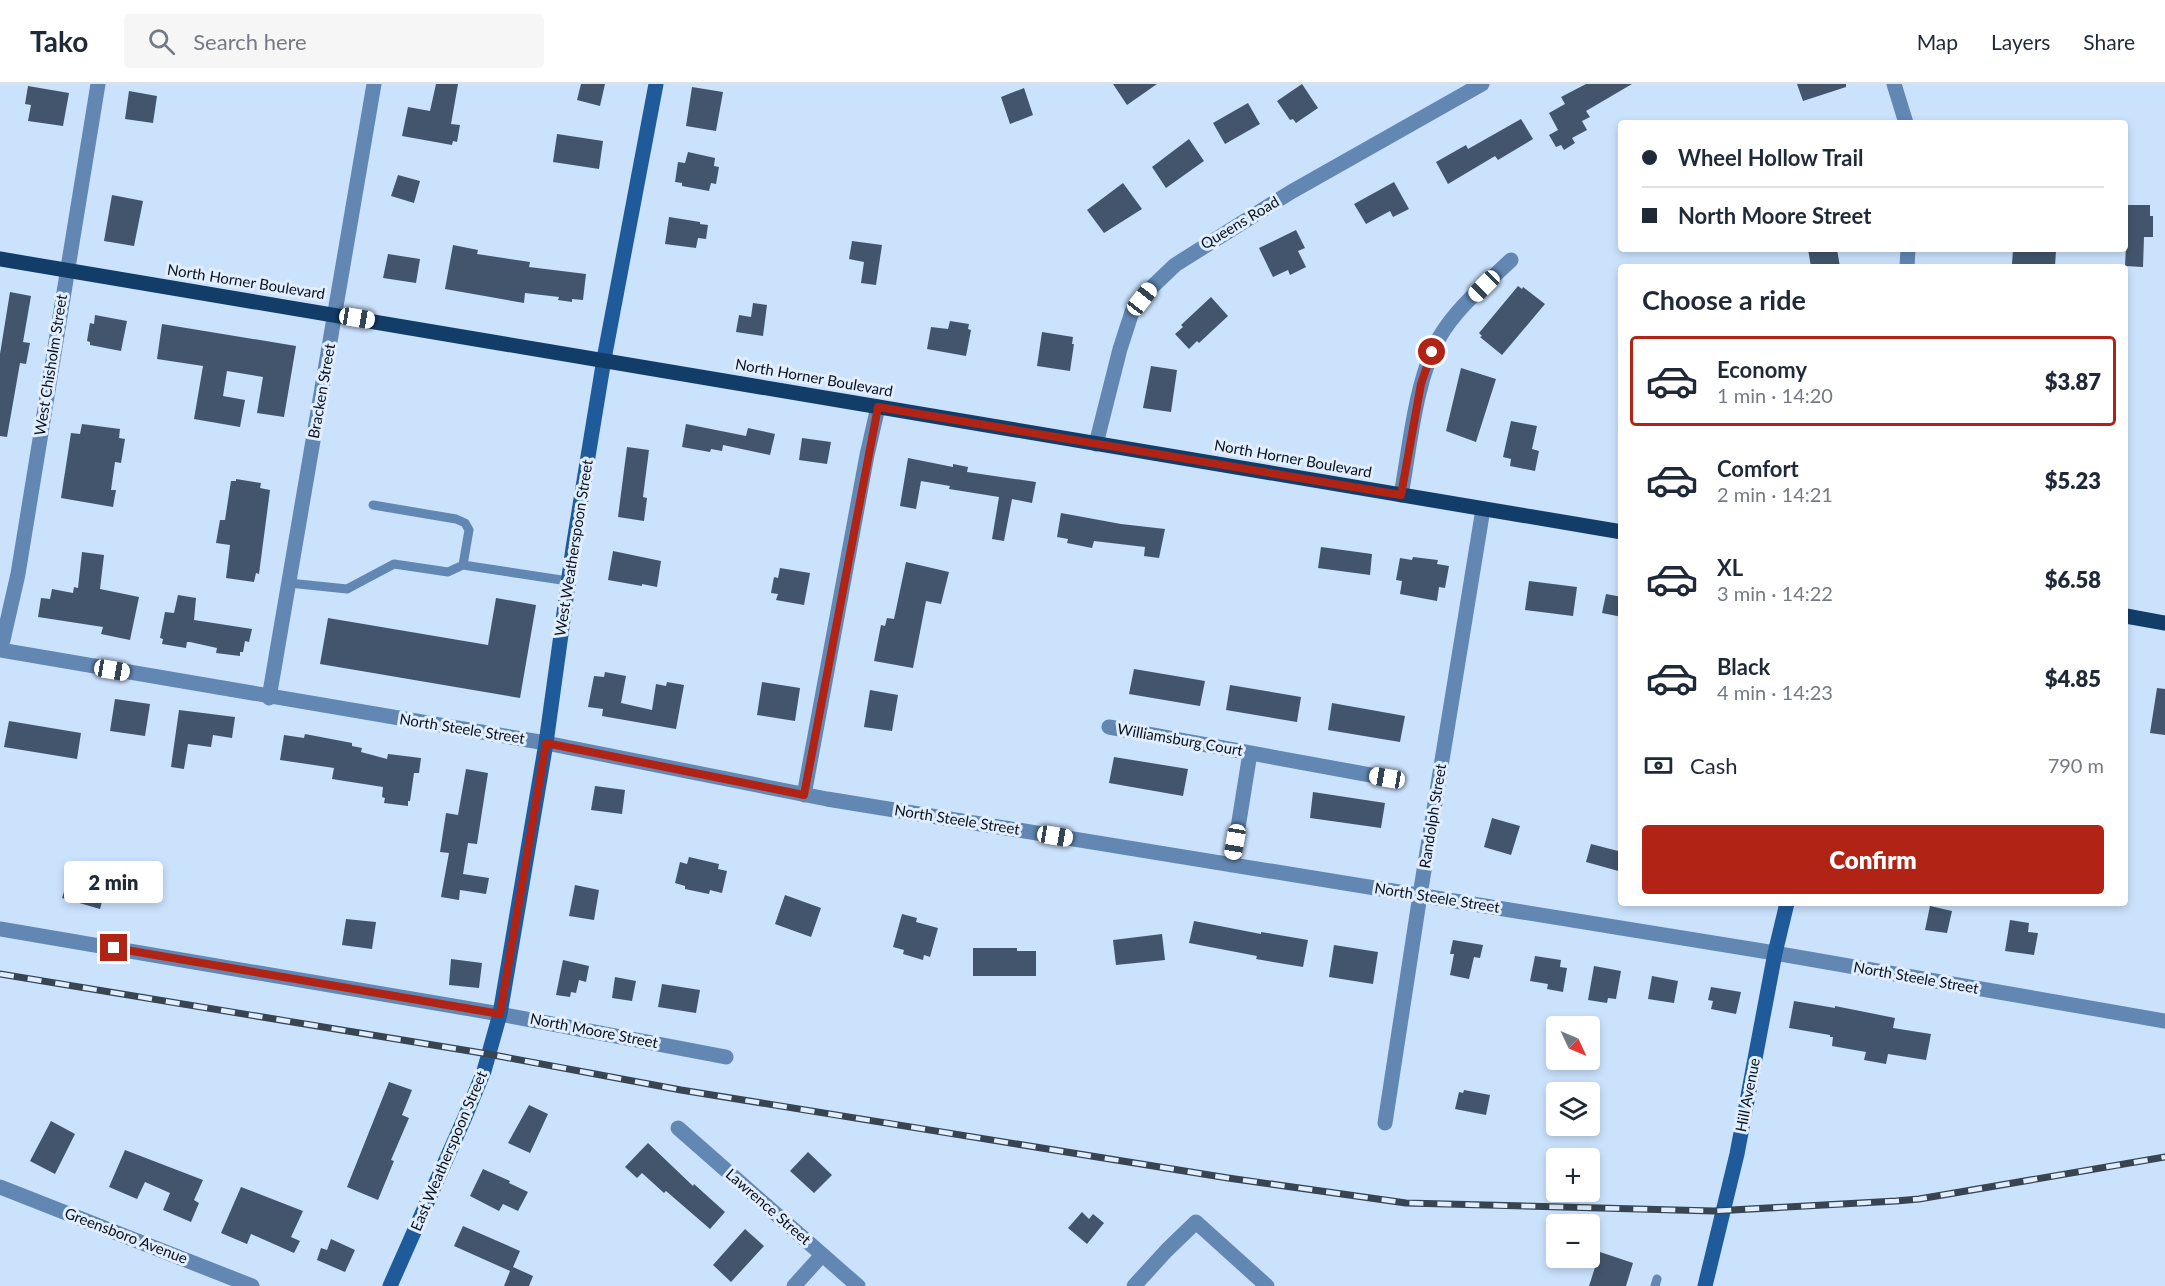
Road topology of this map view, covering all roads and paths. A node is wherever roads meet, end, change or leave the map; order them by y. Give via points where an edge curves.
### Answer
1 (98, 84) edge
2 (374, 84) edge
3 (657, 84) edge
4 (1482, 84) edge
5 (1894, 84) edge
6 (1905, 120) edge
7 (0, 259) edge
8 (1511, 260) dead end
9 (67, 270) junction
10 (335, 315) junction
11 (604, 359) junction
12 (878, 407) junction
13 (1096, 444) junction
14 (1401, 495) junction
15 (373, 505) dead end
16 (1483, 509) junction
17 (1618, 531) edge
18 (463, 565) junction
19 (568, 581) junction
20 (289, 584) junction
21 (2128, 616) edge
22 (2165, 622) edge
23 (0, 645) edge
24 (0, 650) edge
25 (270, 698) junction
26 (1109, 727) dead end
27 (546, 743) junction
28 (1250, 753) junction
29 (1387, 778) dead end
30 (804, 795) junction
31 (1232, 865) junction
32 (1420, 895) junction
33 (1786, 906) edge
34 (0, 929) edge
35 (1775, 953) junction
36 (500, 1014) junction
37 (2165, 1021) edge
38 (726, 1057) dead end
39 (1385, 1123) dead end
40 (678, 1128) dead end
41 (0, 1187) edge
42 (822, 1255) junction
43 (252, 1286) edge
44 (390, 1286) edge
45 (794, 1286) edge
46 (858, 1286) edge
47 (1134, 1286) edge
48 (1268, 1286) edge
49 (1705, 1286) edge

1 - 9 street, West Chisholm Street
2 - 10 street, Bracken Street
3 - 11 street, West Weatherspoon Street
4 - 13 street, Queens Road via 1291,192 1175,265 1132,312
5 - 6 street
7 - 9 main road, North Horner Boulevard
8 - 14 street via 1458,312 1432,352 1421,384
9 - 10 main road, North Horner Boulevard
9 - 23 street, West Chisholm Street via 18,574
10 - 11 main road, North Horner Boulevard
10 - 20 street, Bracken Street
11 - 12 main road, North Horner Boulevard
11 - 19 street, West Weatherspoon Street
12 - 13 main road, North Horner Boulevard
12 - 30 street
13 - 14 main road, North Horner Boulevard
14 - 16 main road, North Horner Boulevard
15 - 18 lane via 465,523 470,530
16 - 17 main road, North Horner Boulevard
16 - 32 street, Randolph Street
18 - 19 lane
18 - 20 lane via 448,572 394,564 347,589
19 - 27 street, West Weatherspoon Street
20 - 25 street, Bracken Street
21 - 22 main road
24 - 25 street, North Steele Street
25 - 27 street, North Steele Street
26 - 28 street, Williamsburg Court
27 - 30 street, North Steele Street
27 - 36 street, West Weatherspoon Street
28 - 29 street, Williamsburg Court
28 - 31 street, Williamsburg Court
30 - 31 street, North Steele Street
31 - 32 street, North Steele Street
32 - 35 street, North Steele Street
32 - 39 street, Randolph Street
33 - 35 street, Hill Avenue
34 - 36 street, North Moore Street
35 - 37 street, North Steele Street
35 - 49 street, Hill Avenue via 1737,1154
36 - 38 street, North Moore Street
36 - 44 street, East Weatherspoon Street via 484,1071
40 - 42 street, Lawrence Street
41 - 43 street, Greensboro Avenue
42 - 45 street
42 - 46 street, Lawrence Street
47 - 48 street via 1197,1222

